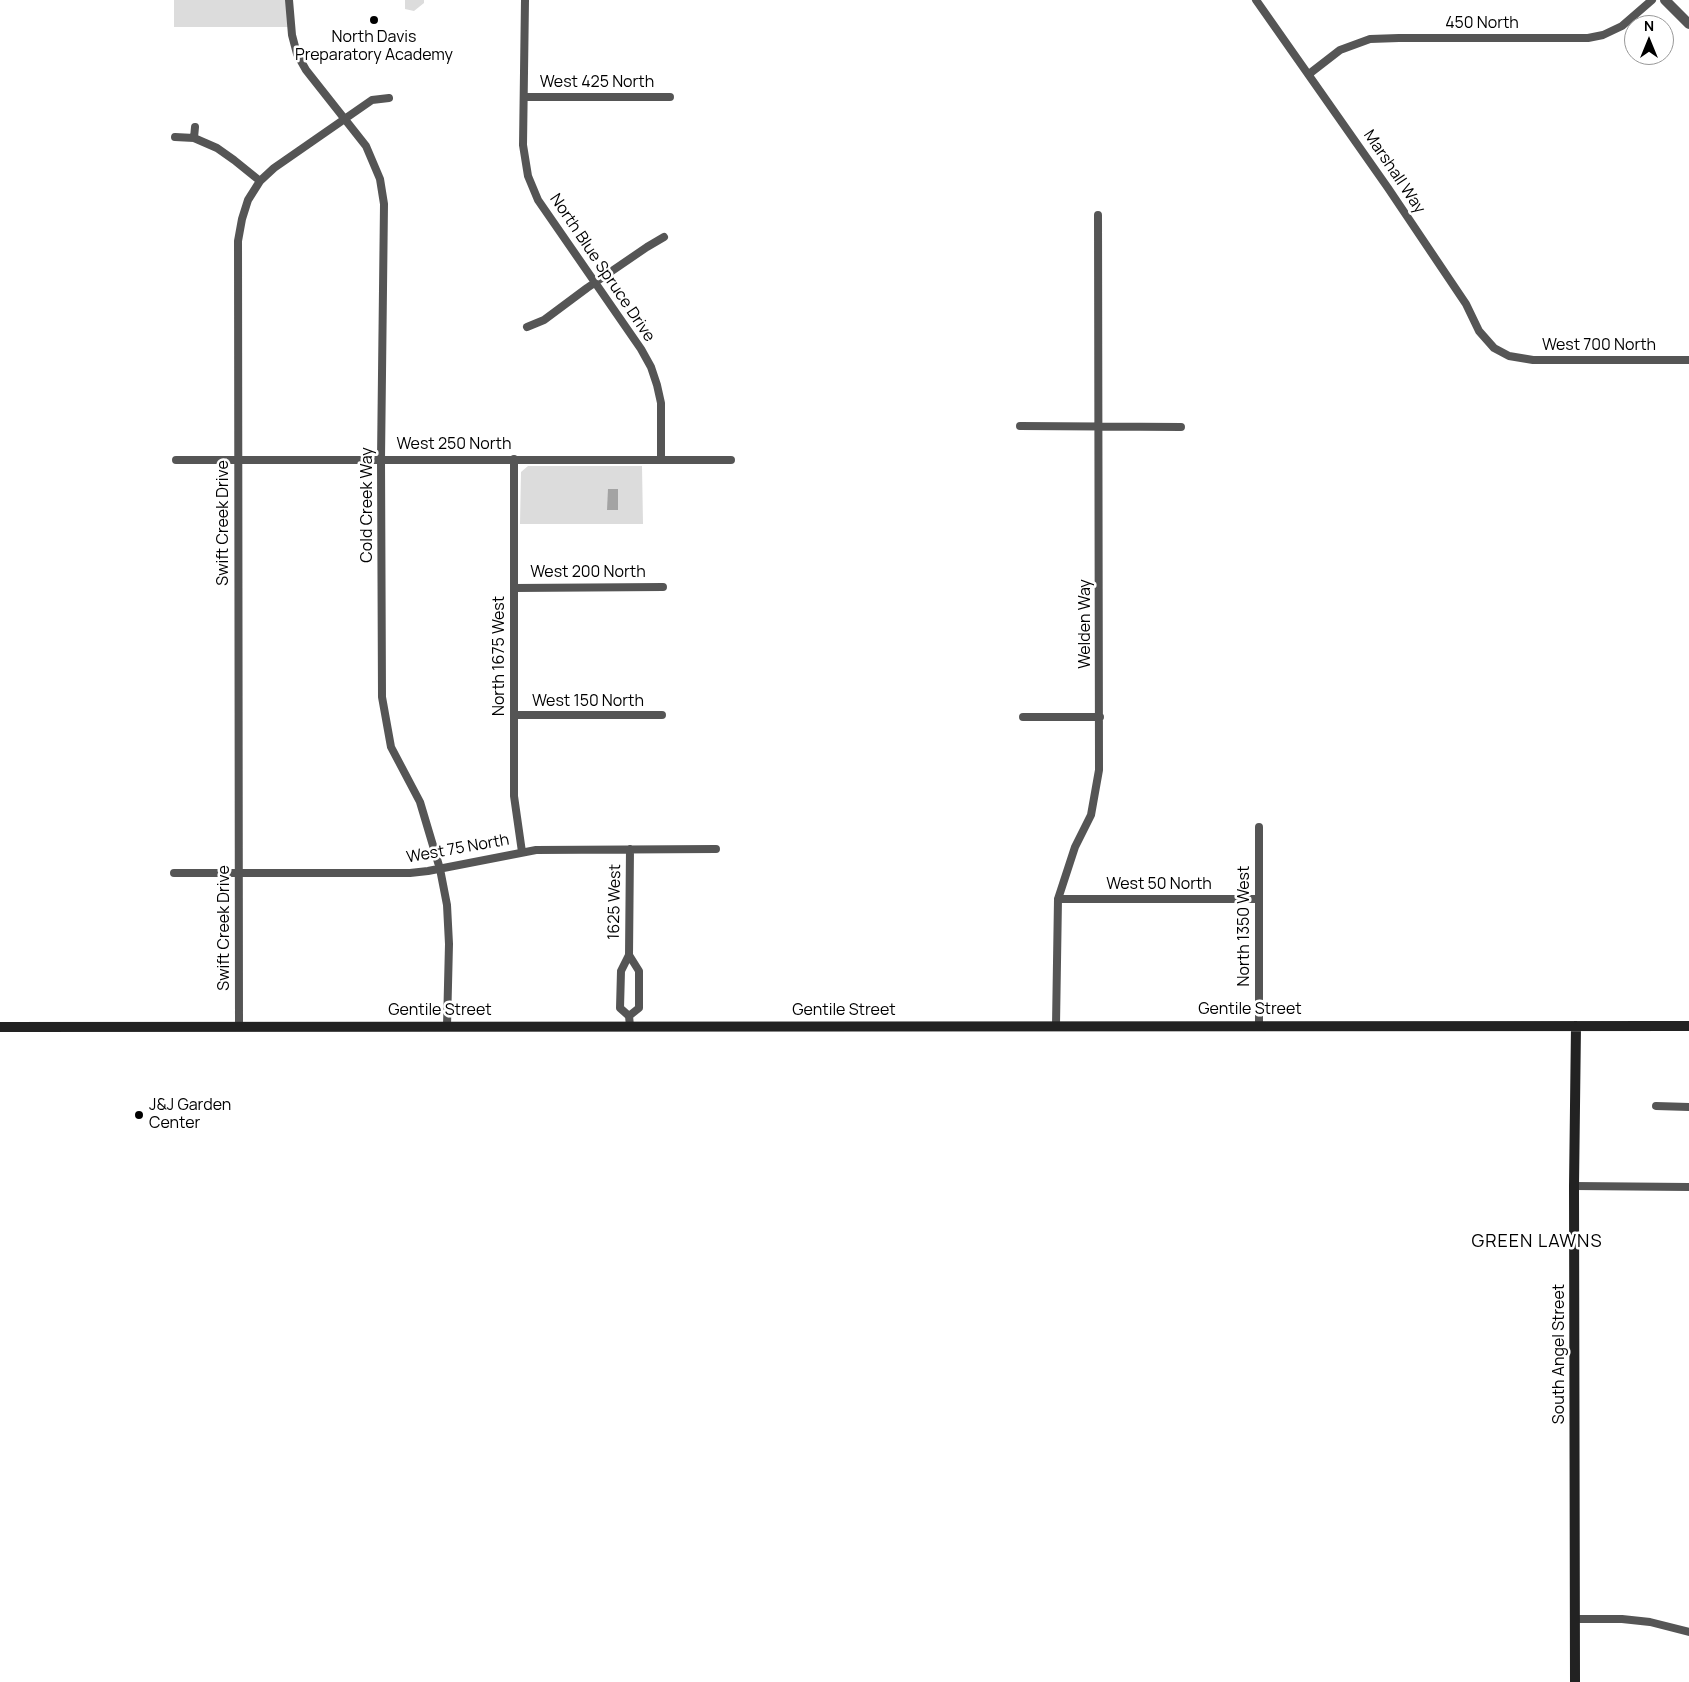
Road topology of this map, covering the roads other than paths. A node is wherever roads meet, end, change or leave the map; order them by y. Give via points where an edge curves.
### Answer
1 (290, 0) edge
2 (525, 0) edge
3 (1256, 0) edge
4 (1652, 0) edge
5 (1665, 0) edge
6 (1689, 24) edge
7 (1309, 74) junction
8 (670, 97) dead end
9 (389, 98) dead end
10 (524, 98) junction
11 (345, 118) junction
12 (195, 127) dead end
13 (175, 137) dead end
14 (194, 138) junction
15 (260, 181) junction
16 (1098, 215) dead end
17 (664, 237) dead end
18 (594, 283) junction
19 (527, 327) dead end
20 (1509, 356) joint
21 (1689, 360) edge
22 (1020, 426) dead end
23 (1099, 426) junction
24 (1181, 427) dead end
25 (381, 459) junction
26 (514, 459) junction
27 (176, 460) dead end
28 (238, 460) junction
29 (661, 460) junction
30 (731, 460) dead end
31 (663, 587) dead end
32 (514, 588) junction
33 (514, 715) junction
34 (662, 716) dead end
35 (1023, 717) dead end
36 (1100, 717) junction
37 (1259, 827) dead end
38 (716, 848) dead end
39 (630, 850) junction
40 (522, 852) junction
41 (440, 869) junction
42 (174, 873) dead end
43 (239, 873) junction
44 (1058, 899) junction
45 (1259, 899) junction
46 (629, 955) junction
47 (629, 1021) junction
48 (1056, 1025) junction
49 (0, 1026) edge
50 (239, 1026) junction
51 (447, 1026) junction
52 (1259, 1026) junction
53 (1576, 1026) junction
54 (1689, 1026) edge
55 (1656, 1106) dead end
56 (1689, 1107) edge
57 (1574, 1186) junction
58 (1689, 1187) edge
59 (1575, 1619) junction
60 (1689, 1632) edge
61 (1575, 1682) edge

1 - 11 street, Cold Creek Way via 292,35 297,54
2 - 10 street, North Blue Spruce Drive
3 - 7 street, Marshall Way
4 - 7 street, 450 North via 1622,26 1604,35 1588,38 1370,40 1340,50
5 - 6 street
7 - 20 street, Marshall Way via 1462,298 1479,331 1494,348
8 - 10 street, West 425 North
9 - 11 street, Swift Creek Drive via 372,100
10 - 18 street, North Blue Spruce Drive via 523,144 528,176 538,200
11 - 15 street, Swift Creek Drive
11 - 25 street, Cold Creek Way via 374,163 384,204
12 - 14 street
13 - 14 street
14 - 15 street via 217,148
15 - 28 street, Swift Creek Drive via 248,200 238,241
16 - 23 street, Welden Way
17 - 18 street
18 - 19 street via 544,320
18 - 29 street, North Blue Spruce Drive via 651,367 661,403
20 - 21 street, West 700 North via 1533,360
22 - 23 street
23 - 24 street
23 - 36 street, Welden Way
25 - 26 street, West 250 North
25 - 28 street, West 250 North
25 - 41 street, Cold Creek Way via 383,706 391,747 420,802
26 - 29 street, West 250 North
26 - 32 street, North 1675 West
27 - 28 street, West 250 North
28 - 43 street, Swift Creek Drive
29 - 30 street, West 250 North
31 - 32 street, West 200 North
32 - 33 street, North 1675 West
33 - 34 street, West 150 North
33 - 40 street, North 1675 West via 514,796
35 - 36 street
36 - 44 street, Welden Way via 1100,770 1092,815 1075,847
37 - 45 street, North 1350 West
38 - 39 street, West 75 North
39 - 40 street, West 75 North
39 - 46 street, 1625 West
40 - 41 street, West 75 North
41 - 43 street, West 75 North via 410,873
41 - 51 street, Cold Creek Way via 447,905 449,944
42 - 43 street, West 75 North
43 - 50 street, Swift Creek Drive
44 - 45 street, West 50 North
44 - 48 street, Welden Way
45 - 52 street, North 1350 West
46 - 47 street, 1625 West via 621,971 620,1008
46 - 47 street, 1625 West via 639,971 639,1008
47 - 48 main road, Gentile Street
47 - 51 main road, Gentile Street
48 - 52 main road, Gentile Street
49 - 50 main road, Gentile Street
50 - 51 main road, Gentile Street
52 - 53 main road, Gentile Street
53 - 54 main road, Gentile Street
53 - 57 main road, South Angel Street
55 - 56 street
57 - 58 street
57 - 59 main road, South Angel Street
59 - 60 street via 1650,1622
59 - 61 main road, South Angel Street

